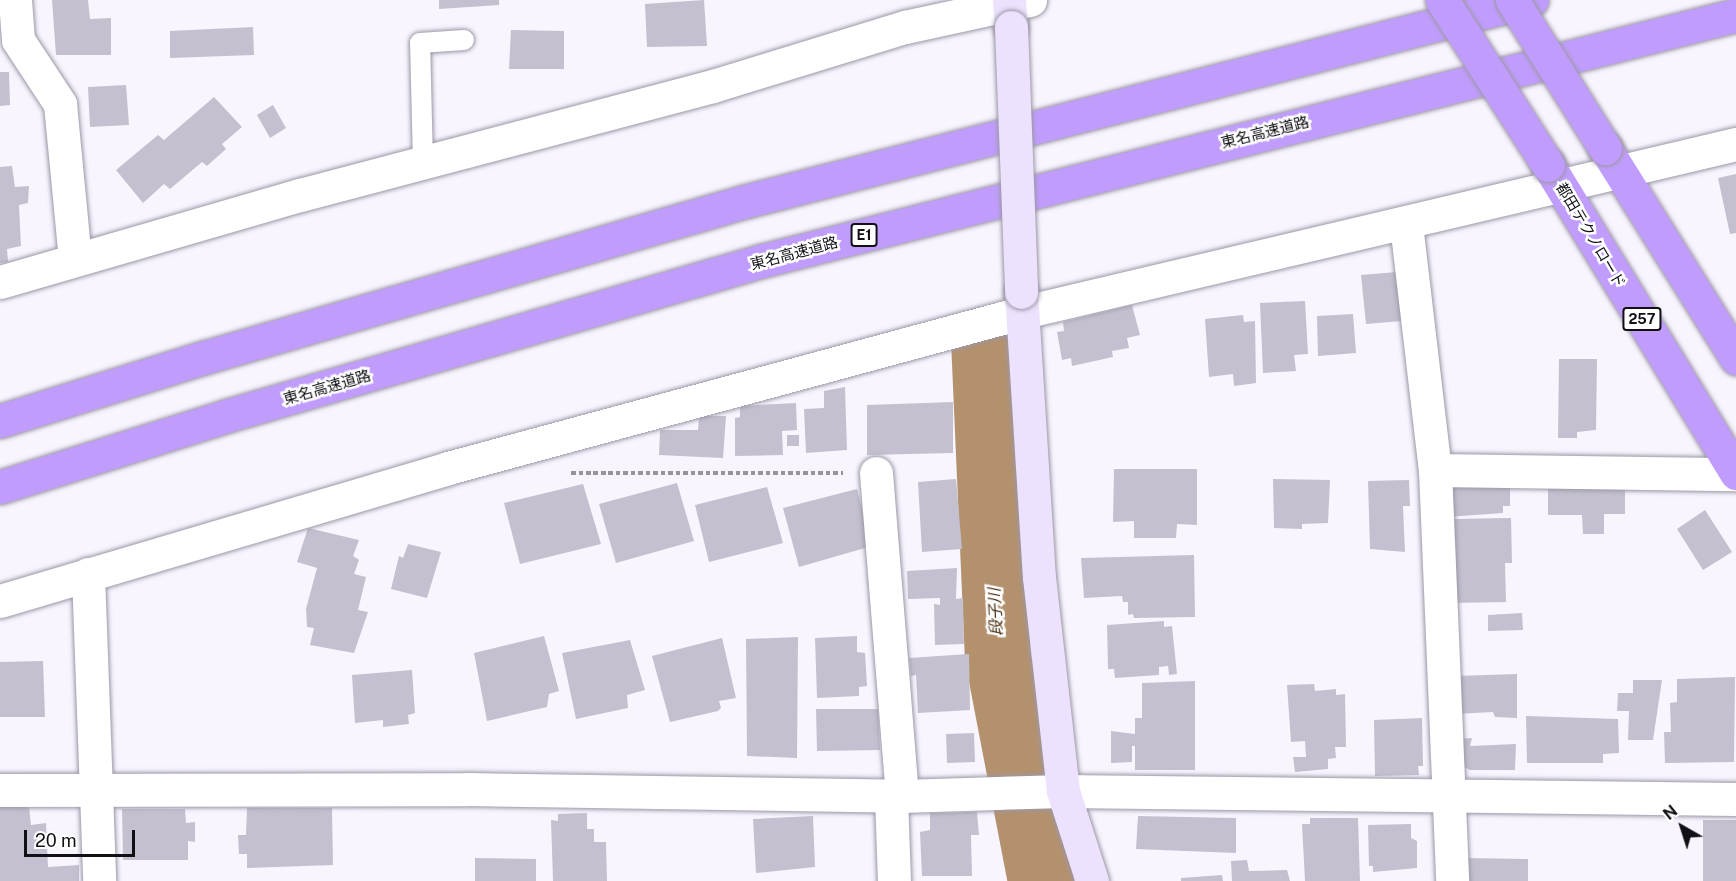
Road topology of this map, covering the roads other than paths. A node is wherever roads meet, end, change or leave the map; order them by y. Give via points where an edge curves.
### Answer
1 (15, 0) edge
2 (1442, 0) edge
3 (1512, 0) edge
4 (1533, 0) edge
5 (1015, 8) edge
6 (932, 14) edge
7 (1736, 15) edge
8 (464, 40) dead end
9 (1736, 144) edge
10 (1612, 159) junction
11 (423, 162) junction
12 (1555, 176) junction
13 (1406, 224) junction
14 (75, 259) junction
15 (0, 282) edge
16 (1014, 309) junction
17 (1736, 358) edge
18 (0, 421) edge
19 (1435, 470) junction
20 (876, 473) road end
21 (1736, 473) edge
22 (0, 487) edge
23 (88, 574) junction
24 (0, 601) edge
25 (0, 790) edge
26 (98, 790) junction
27 (1049, 791) junction
28 (1448, 795) junction
29 (896, 796) junction
30 (1736, 798) edge
31 (99, 881) edge
32 (894, 881) edge
33 (1092, 881) edge
34 (1452, 881) edge

1 - 14 street via 18,40 60,104
2 - 12 highway, 都田テクノロード / 257, bridge
3 - 10 highway, bridge
4 - 18 highway via 743,202 206,357
5 - 6 street
5 - 16 street, bridge
6 - 11 street via 713,86
7 - 22 highway, 東名高速道路 / E1 via 761,261 226,416
8 - 11 lane via 420,43
9 - 10 street
10 - 12 street
10 - 17 highway
11 - 14 street
12 - 13 street
12 - 21 highway, 都田テクノロード / 257
13 - 16 street
13 - 19 street
14 - 15 street
16 - 23 street via 960,331 459,465
16 - 27 street via 1039,577
19 - 21 street
19 - 28 street
20 - 29 street
23 - 24 street
23 - 26 street
25 - 26 street
26 - 29 street via 468,789
26 - 31 street
27 - 28 street
27 - 29 street
27 - 33 street
28 - 30 street
28 - 34 street
29 - 32 street

